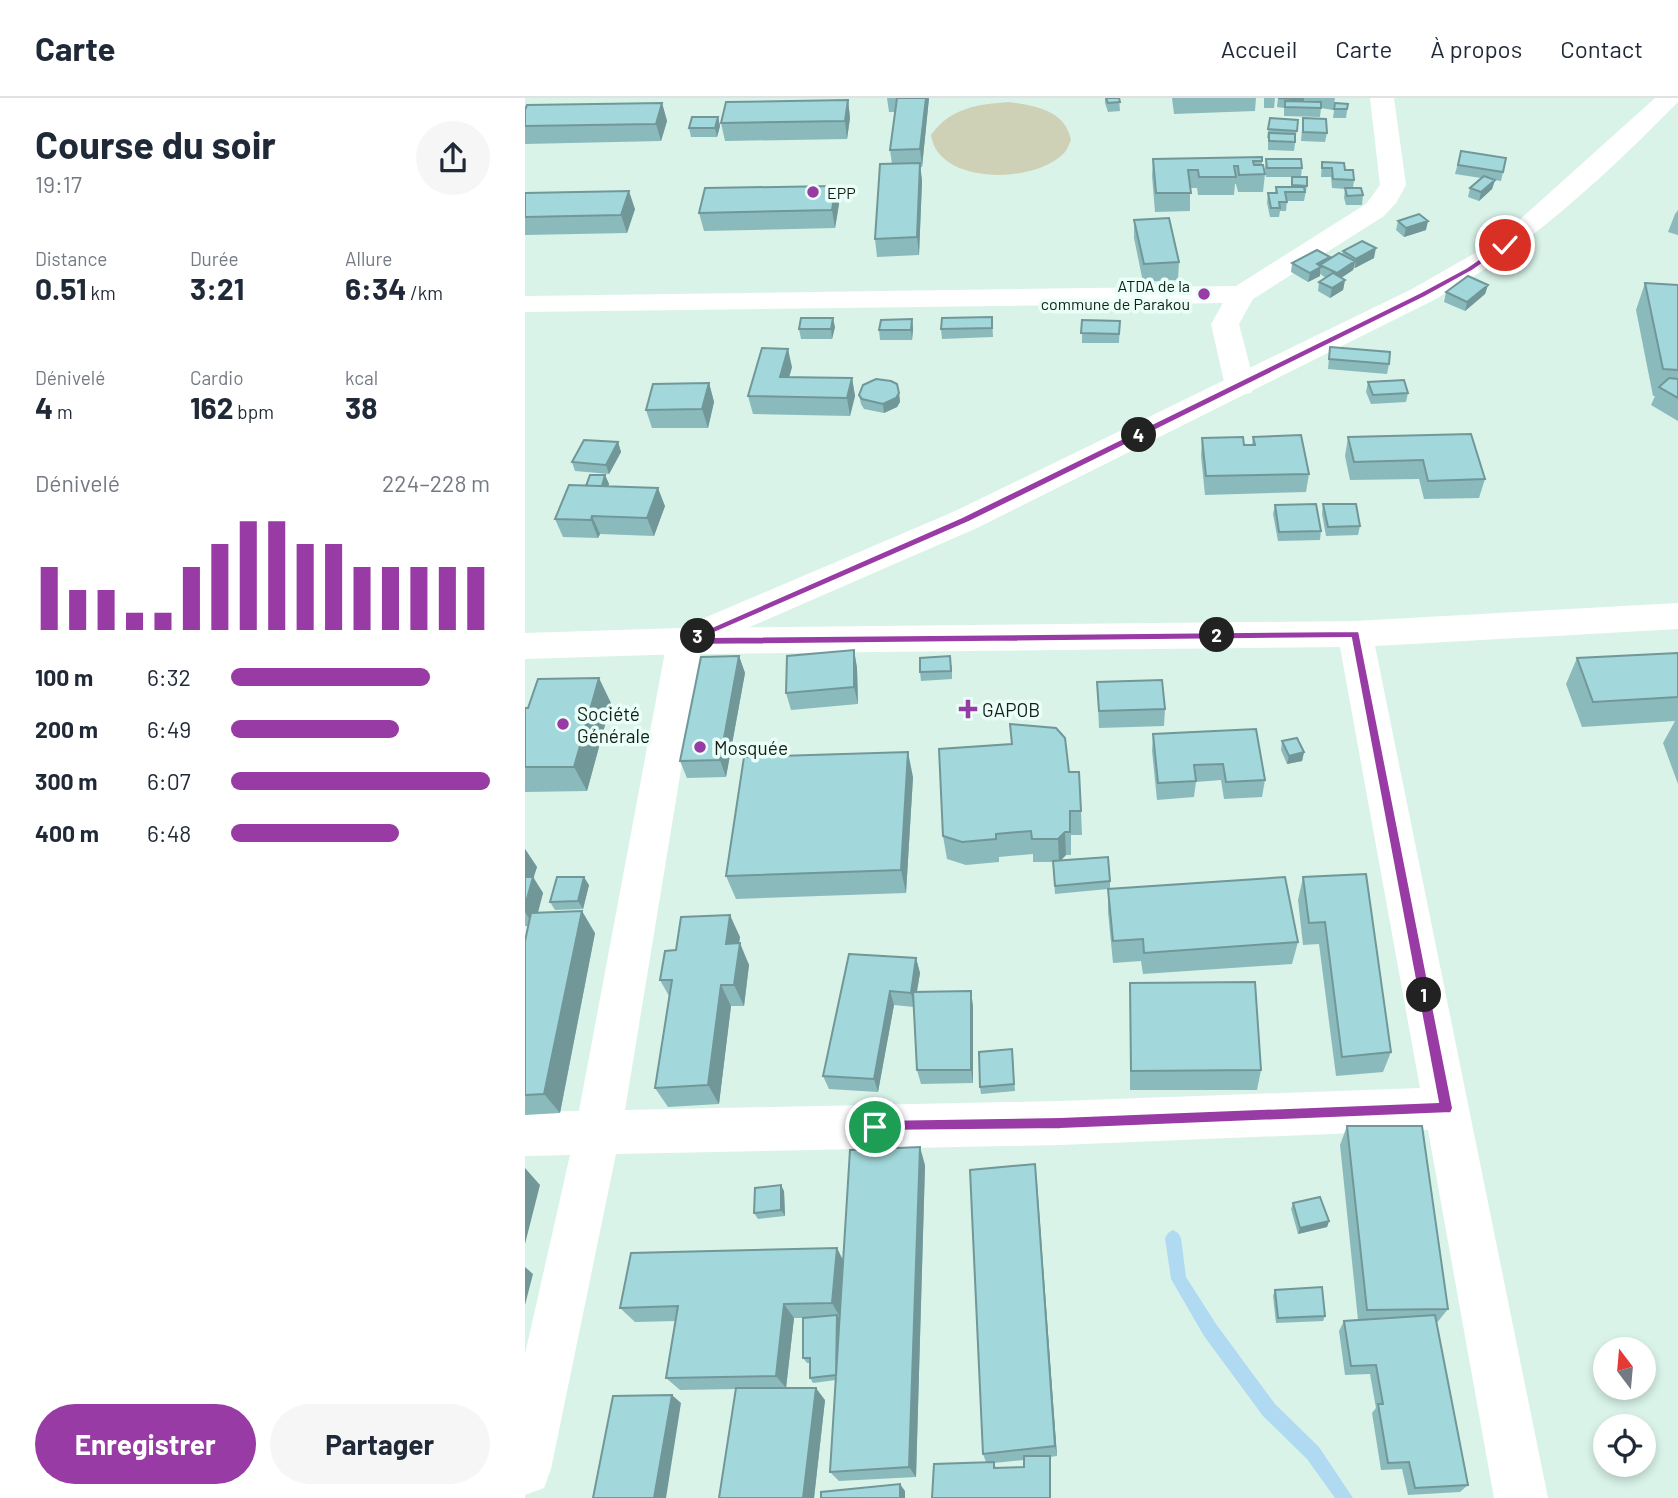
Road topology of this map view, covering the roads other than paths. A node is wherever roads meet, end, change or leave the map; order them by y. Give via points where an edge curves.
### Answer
1 (1382, 98) edge
2 (1669, 98) edge
3 (1242, 294) junction
4 (525, 304) edge
5 (1240, 386) junction
6 (1678, 616) edge
7 (1355, 634) junction
8 (685, 641) junction
9 (525, 646) edge
10 (1446, 1108) junction
11 (598, 1133) junction
12 (525, 1134) edge
13 (525, 1469) edge
14 (1521, 1498) edge

1 - 3 street via 1393,185 1387,197 1375,210
2 - 5 street via 1545,211 1469,270
3 - 4 street
3 - 5 street via 1226,324
5 - 8 street via 965,520
6 - 7 street
7 - 8 street
7 - 10 street
8 - 9 street
8 - 11 street
10 - 11 street via 1060,1123
10 - 14 street
11 - 12 street
11 - 13 street

